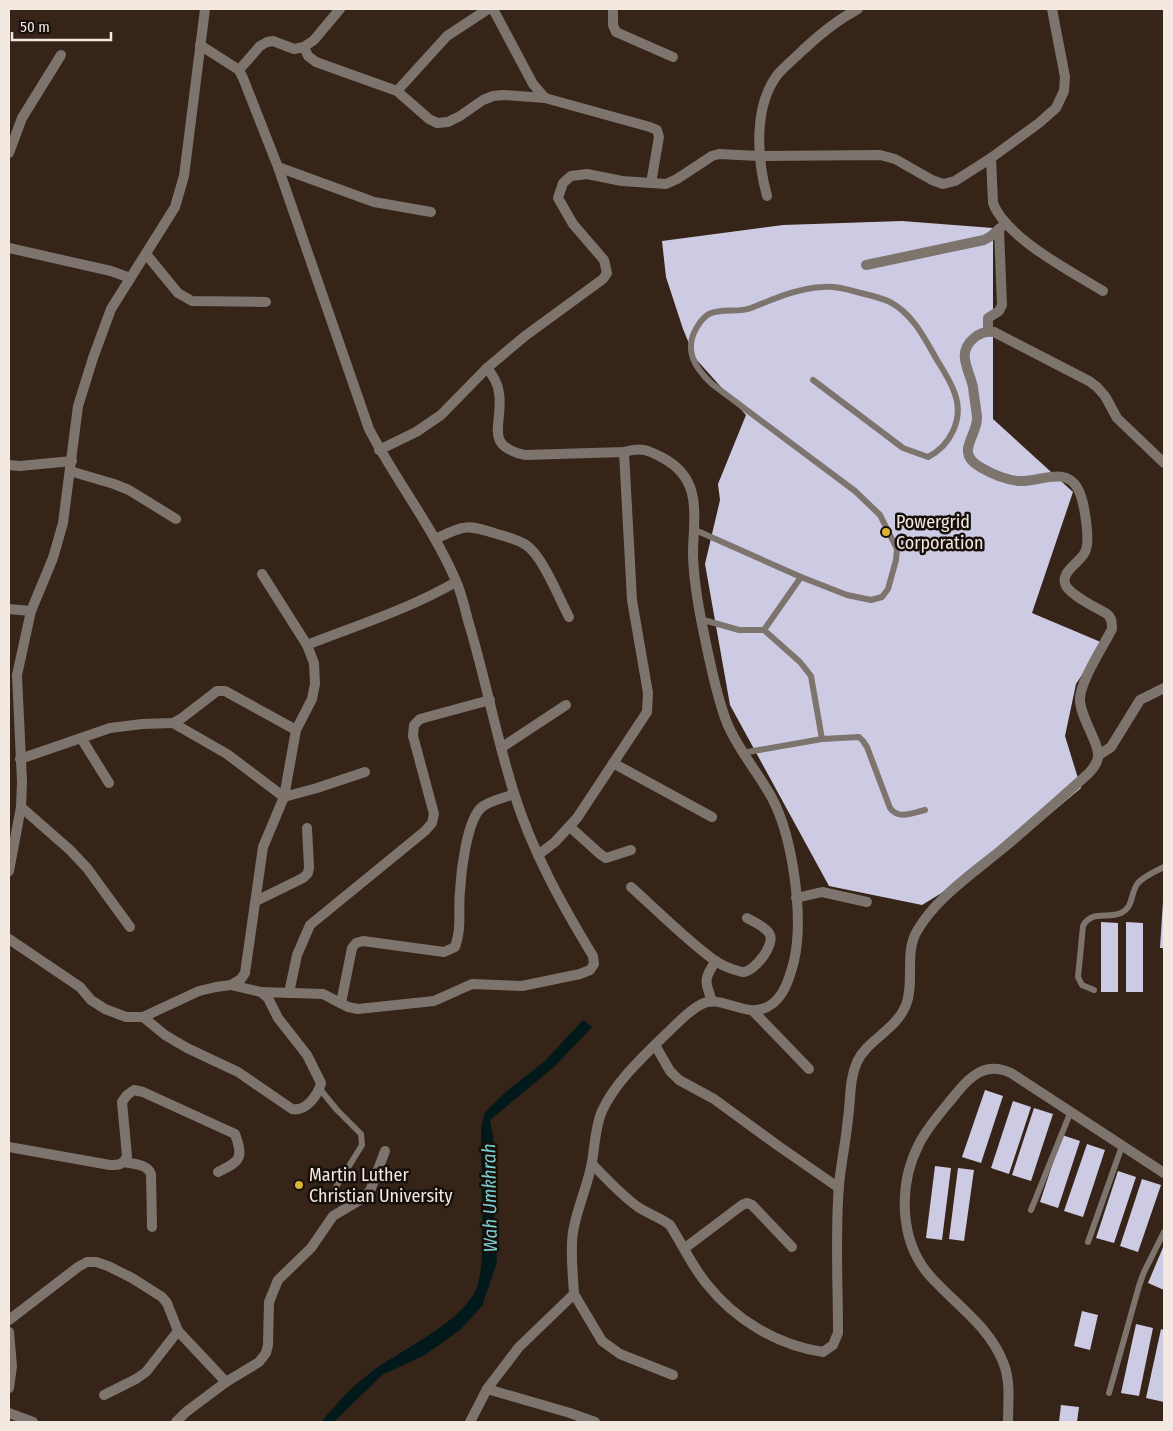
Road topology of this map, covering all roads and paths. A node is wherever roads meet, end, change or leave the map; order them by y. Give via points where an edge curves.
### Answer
1 (205, 9) edge
2 (340, 9) edge
3 (488, 9) edge
4 (493, 9) edge
5 (613, 9) edge
6 (858, 9) edge
7 (1052, 9) edge
8 (200, 45) junction
9 (304, 47) junction
10 (60, 55) dead end
11 (672, 57) dead end
12 (239, 70) junction
13 (397, 91) junction
14 (545, 98) junction
15 (9, 153) edge
16 (759, 156) junction
17 (991, 158) junction
18 (278, 167) junction
19 (650, 183) junction
20 (767, 196) dead end
21 (431, 212) dead end
22 (1002, 226) junction
23 (9, 248) edge
24 (146, 254) junction
25 (866, 265) dead end
26 (130, 278) junction
27 (1103, 291) dead end
28 (266, 302) dead end
29 (988, 331) junction
30 (487, 368) junction
31 (813, 380) dead end
32 (379, 450) junction
33 (624, 452) junction
34 (1164, 463) edge
35 (9, 465) edge
36 (71, 466) junction
37 (176, 519) dead end
38 (693, 529) junction
39 (435, 539) junction
40 (262, 574) dead end
41 (801, 577) junction
42 (456, 582) junction
43 (9, 609) edge
44 (31, 611) junction
45 (569, 617) dead end
46 (700, 619) junction
47 (764, 630) junction
48 (307, 645) junction
49 (17, 675) junction
50 (9, 686) edge
51 (1164, 688) edge
52 (490, 700) junction
53 (566, 704) dead end
54 (173, 723) junction
55 (296, 730) junction
56 (82, 738) junction
57 (822, 739) junction
58 (501, 748) junction
59 (742, 753) junction
60 (1099, 755) junction
61 (20, 759) junction
62 (613, 763) junction
63 (365, 772) dead end
64 (109, 784) dead end
65 (514, 794) junction
66 (284, 797) junction
67 (21, 807) junction
68 (925, 810) dead end
69 (712, 817) dead end
70 (570, 827) junction
71 (307, 828) dead end
72 (11, 837) edge
73 (631, 850) dead end
74 (538, 855) junction
75 (9, 866) edge
76 (1164, 867) edge
77 (630, 887) dead end
78 (796, 898) junction
79 (256, 901) junction
80 (867, 902) dead end
81 (747, 918) dead end
82 (130, 927) dead end
83 (9, 939) edge
84 (716, 962) junction
85 (232, 985) junction
86 (1094, 990) dead end
87 (261, 992) junction
88 (289, 992) junction
89 (712, 1001) junction
90 (341, 1003) junction
91 (754, 1011) junction
92 (143, 1017) junction
93 (655, 1045) junction
94 (809, 1068) dead end
95 (320, 1088) junction
96 (1071, 1112) junction
97 (1122, 1146) junction
98 (9, 1147) edge
99 (385, 1151) dead end
100 (124, 1162) junction
101 (592, 1164) junction
102 (218, 1172) dead end
103 (1164, 1172) edge
104 (336, 1187) dead end
105 (839, 1188) junction
106 (1031, 1210) dead end
107 (152, 1227) dead end
108 (1164, 1232) edge
109 (1088, 1242) dead end
110 (792, 1247) dead end
111 (685, 1248) junction
112 (574, 1294) junction
113 (9, 1320) edge
114 (178, 1331) junction
115 (9, 1332) edge
116 (673, 1375) dead end
117 (226, 1382) junction
118 (9, 1388) edge
119 (487, 1389) junction
120 (1109, 1394) dead end
121 (104, 1395) dead end
122 (9, 1412) edge
123 (33, 1422) edge
124 (176, 1422) edge
125 (470, 1422) edge
126 (595, 1422) edge
127 (1008, 1422) edge

1 - 8 street
2 - 9 street
3 - 13 street via 447,36
4 - 14 street via 533,84
5 - 11 street via 616,32
6 - 16 street via 824,30 778,74 762,111
7 - 17 street via 1065,77 1061,100 1039,123
8 - 12 street
8 - 24 street via 179,196
9 - 12 street via 267,42
9 - 13 street via 316,62
10 - 15 street via 24,112
12 - 18 street
13 - 14 street via 437,123 448,122 493,96
14 - 19 street via 657,130 659,137
16 - 17 street via 880,155 895,159 943,184 955,181
16 - 19 street via 719,154 677,180 666,184
16 - 20 street
17 - 22 street via 993,203
18 - 21 street via 374,202
18 - 32 street via 363,413
19 - 30 street via 587,174 571,176 563,183 558,198 573,224 604,260 607,273
22 - 25 street via 984,240
22 - 27 street
22 - 29 street via 1002,305 988,318
23 - 26 street
24 - 26 street
24 - 28 street via 178,293 192,301
26 - 36 street via 111,309 84,384
29 - 34 street via 1012,340 1089,381 1105,396 1117,418
29 - 60 street via 977,335 967,344 965,351 977,419 968,444 969,457 998,477 1019,482 1056,476 1065,478 1078,488 1088,539 1086,552 1070,569 1066,587 1107,614 1112,623 1112,629 1081,688 1082,712
30 - 32 street via 441,415 416,432
30 - 33 street via 500,394 498,436 501,446 510,452 525,456
31 - 41 lane via 903,448 918,455 928,457 938,452 950,439 957,419 958,402 952,385 911,319 890,302 825,286 744,310 711,313 703,318 690,341 691,353 702,374 855,491 880,515 897,549 888,589 882,597 871,600 847,595
32 - 39 street
33 - 38 street via 644,449 670,462 684,476 691,486
33 - 62 street via 632,600 648,693 647,712
35 - 36 street
36 - 37 street via 129,490
36 - 44 street via 63,523
38 - 41 lane
38 - 46 street
39 - 42 street
39 - 45 street via 454,530 474,527 527,545 535,553
40 - 48 street
41 - 47 lane
42 - 48 street via 384,616
42 - 52 street
43 - 44 street
44 - 49 street
46 - 47 lane via 738,630
46 - 59 street via 715,688
47 - 57 lane via 811,676
48 - 55 street via 314,664 315,684 312,699
49 - 50 street
49 - 61 street
51 - 60 street via 1140,700 1111,747
52 - 58 street
52 - 88 street via 420,719 414,725 412,736 434,814 432,823 310,925 297,955
53 - 58 street
54 - 55 street via 212,693 221,690
54 - 56 street via 110,728
54 - 66 street via 227,754
55 - 66 street
56 - 61 street
56 - 64 street
57 - 59 lane
57 - 68 lane via 859,737 867,747 893,812 901,816
58 - 65 street
59 - 78 street via 771,797 782,821 790,846
60 - 105 street via 1089,773 948,893 916,932 912,942 906,1005 898,1019 865,1050 852,1078
61 - 67 street
62 - 69 street
62 - 70 street
63 - 66 street
65 - 74 street
65 - 90 street via 488,803 474,816 460,889 459,937 455,947 444,952 363,941 356,943 352,948
66 - 79 street via 262,847
67 - 72 street
67 - 82 street via 87,868
70 - 73 street via 606,858
70 - 74 street
71 - 79 street via 308,873
72 - 75 street
74 - 90 street via 593,956 594,964 590,970 522,986 472,984 446,996 418,1003 358,1009
76 - 86 lane via 1138,883 1126,910 1119,914 1094,915 1085,921 1078,977 1082,985
77 - 84 street
78 - 80 street via 822,892
78 - 91 street via 797,941 789,979 776,1002
79 - 85 street via 245,973
81 - 84 street via 770,934 769,947 747,972
83 - 92 street via 80,986 91,1000 105,1009 126,1017
84 - 89 street via 706,974 705,982
85 - 87 street
85 - 92 street via 199,991
87 - 88 street
87 - 95 street via 307,1055 321,1083
88 - 90 street via 323,994
89 - 91 street
89 - 93 street via 702,1003 688,1013
91 - 94 street
92 - 95 street via 165,1035 238,1072 292,1109 304,1108
93 - 101 street via 631,1069 602,1112
93 - 105 street via 679,1080 714,1099
95 - 104 lane via 362,1139 362,1145
96 - 97 street
96 - 106 lane
96 - 127 street via 1012,1073 997,1068 984,1070 962,1086 931,1124 918,1144 907,1179 905,1213 917,1257 998,1351 1008,1381
97 - 103 street
97 - 109 lane
98 - 100 street via 110,1165
99 - 117 street via 366,1196 333,1216 311,1248 278,1280 269,1302 266,1354 259,1362
100 - 102 street via 127,1156 122,1102 134,1090 235,1134 238,1160
100 - 107 street via 145,1166 152,1174
101 - 111 street via 640,1209 670,1225
101 - 112 street via 573,1234
105 - 111 street via 838,1333 833,1344 823,1352 807,1350 769,1335 735,1314 706,1284
108 - 120 lane via 1141,1279
110 - 111 street via 747,1203
112 - 116 street via 602,1341 620,1354
112 - 119 street via 519,1347
113 - 114 street via 78,1267 96,1262 132,1278 162,1297
114 - 117 street
114 - 121 street via 146,1372
115 - 118 street via 12,1366
117 - 124 street
119 - 125 street
119 - 126 street
122 - 123 street

